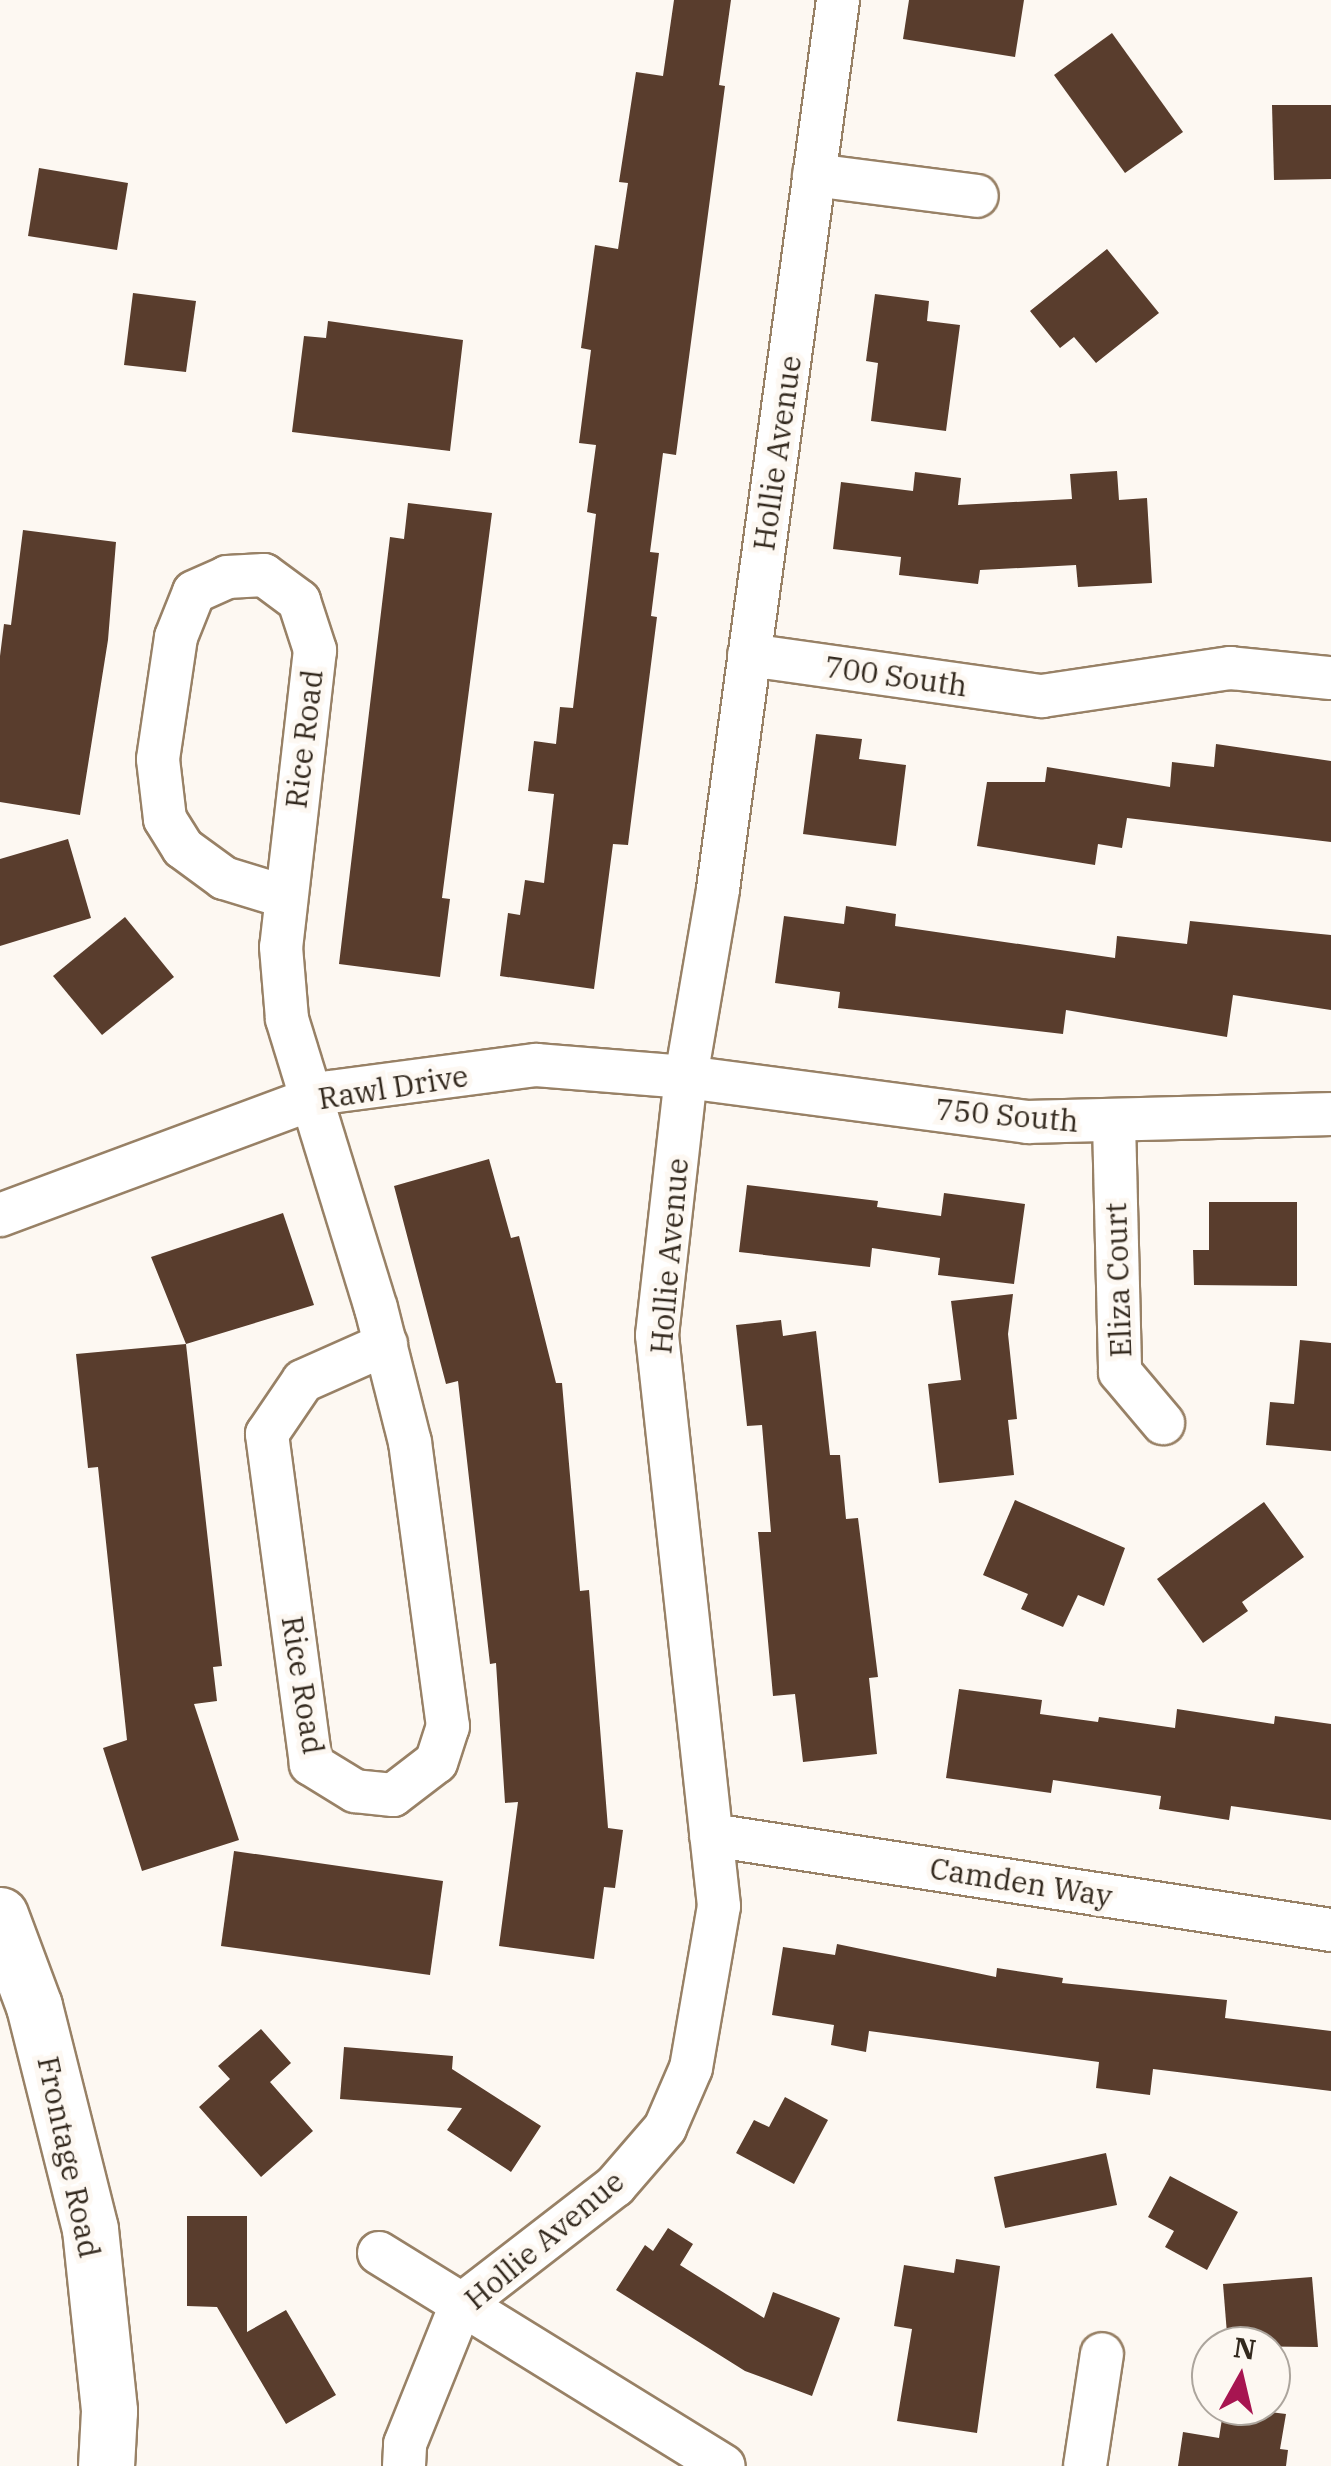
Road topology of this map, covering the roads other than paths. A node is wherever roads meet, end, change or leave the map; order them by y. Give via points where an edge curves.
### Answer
1 (838, 0) edge
2 (814, 176) junction
3 (977, 196) dead end
4 (749, 655) junction
5 (1331, 678) edge
6 (286, 898) junction
7 (686, 1077) junction
8 (310, 1099) junction
9 (1331, 1114) edge
10 (1114, 1122) junction
11 (0, 1214) edge
12 (386, 1344) junction
13 (1163, 1422) dead end
14 (711, 1835) junction
15 (0, 1915) edge
16 (1331, 1930) edge
17 (379, 2253) dead end
18 (461, 2305) junction
19 (1102, 2354) dead end
20 (106, 2466) edge
21 (404, 2466) edge
22 (724, 2466) edge
23 (1085, 2466) edge

1 - 2 street, Hollie Avenue
2 - 3 street
2 - 4 street, Hollie Avenue
4 - 5 street, 700 South via 1042,696 1230,668
4 - 7 street, Hollie Avenue
6 - 6 street, Rice Road via 224,878 184,848 166,819 158,759 176,636 194,592 227,577 264,575 299,601 315,650
6 - 8 street, Rice Road via 280,947 287,1019
7 - 8 street, Rawl Drive via 536,1065
7 - 10 street, 750 South via 1028,1122
7 - 14 street, Hollie Avenue via 656,1335
8 - 11 street, Rawl Drive
8 - 12 street, Rice Road
9 - 10 street, 750 South
10 - 13 street, Eliza Court via 1120,1372
12 - 12 street, Rice Road via 410,1442 448,1726 436,1762 392,1795 354,1792 311,1764 267,1434 303,1381
14 - 16 street, Camden Way
14 - 18 street, Hollie Avenue via 719,1906 691,2068 665,2128 615,2186
15 - 20 street, Frontage Road via 34,2006 90,2229 109,2411
17 - 18 street
18 - 21 street, Hollie Avenue via 405,2444
18 - 22 street
19 - 23 street

